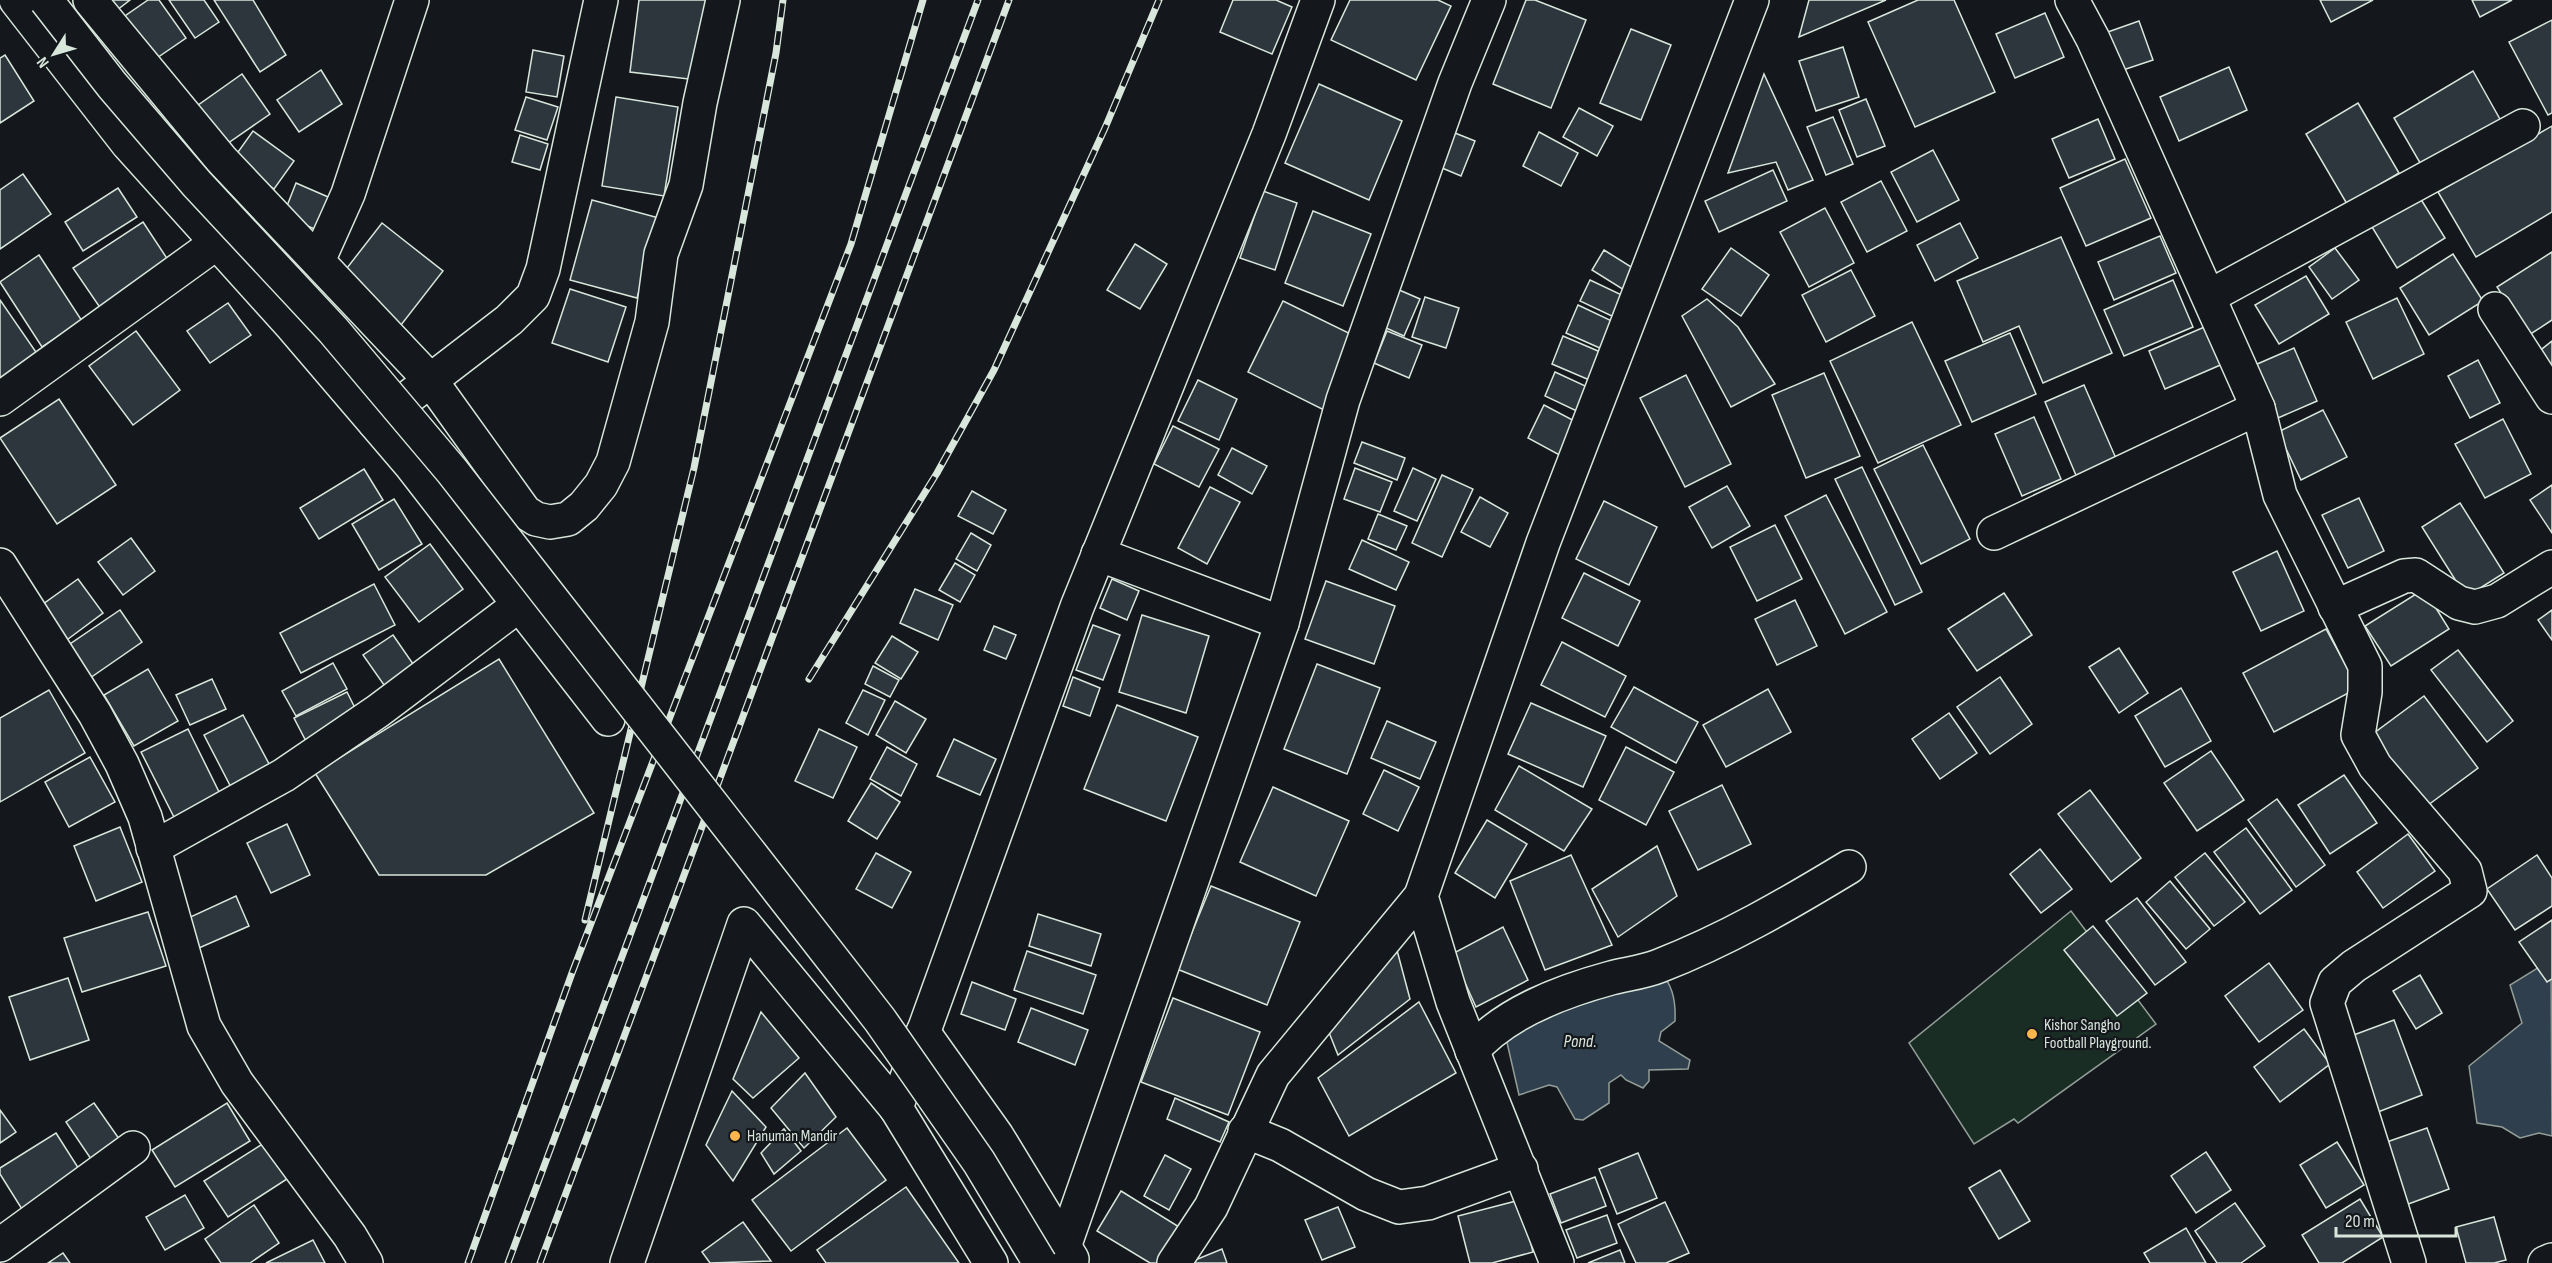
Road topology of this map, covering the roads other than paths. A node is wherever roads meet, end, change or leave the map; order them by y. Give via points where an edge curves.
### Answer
1 (16, 0) edge
2 (46, 0) edge
3 (90, 0) edge
4 (412, 0) edge
5 (601, 0) edge
6 (723, 0) edge
7 (1318, 0) edge
8 (1489, 0) edge
9 (1752, 0) edge
10 (2072, 0) edge
11 (2523, 126) dead end
12 (215, 244) junction
13 (318, 261) junction
14 (2210, 296) junction
15 (2495, 309) dead end
16 (431, 381) junction
17 (2552, 397) edge
18 (0, 399) edge
19 (2259, 408) junction
20 (375, 423) junction
21 (1994, 533) dead end
22 (1098, 554) junction
23 (0, 565) edge
24 (2552, 567) edge
25 (519, 605) junction
26 (2335, 607) junction
27 (1282, 623) junction
28 (608, 719) dead end
29 (153, 848) junction
30 (1849, 867) dead end
31 (1421, 896) junction
32 (923, 1032) junction
33 (1472, 1051) junction
34 (896, 1108) junction
35 (1245, 1131) junction
36 (133, 1148) dead end
37 (1521, 1169) junction
38 (0, 1245) edge
39 (1060, 1257) edge
40 (2552, 1260) edge
41 (366, 1263) edge
42 (627, 1263) edge
43 (991, 1263) edge
44 (1174, 1263) edge
45 (1557, 1263) edge
46 (2409, 1263) edge
47 (2545, 1263) edge

1 - 12 street via 128,144
2 - 39 street, bridge via 127,103 333,330 452,471 880,1020 979,1162
3 - 13 street via 221,159
4 - 13 street via 348,194
5 - 16 street via 543,269 533,296 509,320
6 - 16 street via 686,185 661,254 652,322 613,462 601,484 568,519 536,519 525,512
7 - 22 street via 1269,134
8 - 27 street via 1455,83 1343,400
9 - 31 street via 1543,543
10 - 14 street
11 - 14 street
12 - 18 street
12 - 20 street
13 - 16 street
14 - 19 street
15 - 17 street
16 - 20 street
19 - 21 street
19 - 26 street via 2280,495
20 - 25 street
22 - 27 street
22 - 32 street
23 - 29 street via 95,714 145,817
24 - 26 street via 2497,601 2475,607 2459,603 2416,575 2404,576
25 - 28 street
25 - 29 street via 284,776
26 - 46 street via 2365,666 2358,735 2375,766 2465,871 2470,891 2354,966 2336,981 2327,1003
27 - 39 street
29 - 41 street via 204,1026 237,1083
30 - 33 street via 1700,949 1657,967 1564,992 1502,1022
31 - 33 street
31 - 35 street via 1273,1075
32 - 34 street
32 - 39 street via 997,1136
33 - 37 street
34 - 42 street via 744,924
34 - 43 street
35 - 37 street via 1399,1207 1428,1203
35 - 44 street via 1211,1207
36 - 38 street
37 - 45 street
40 - 47 street

